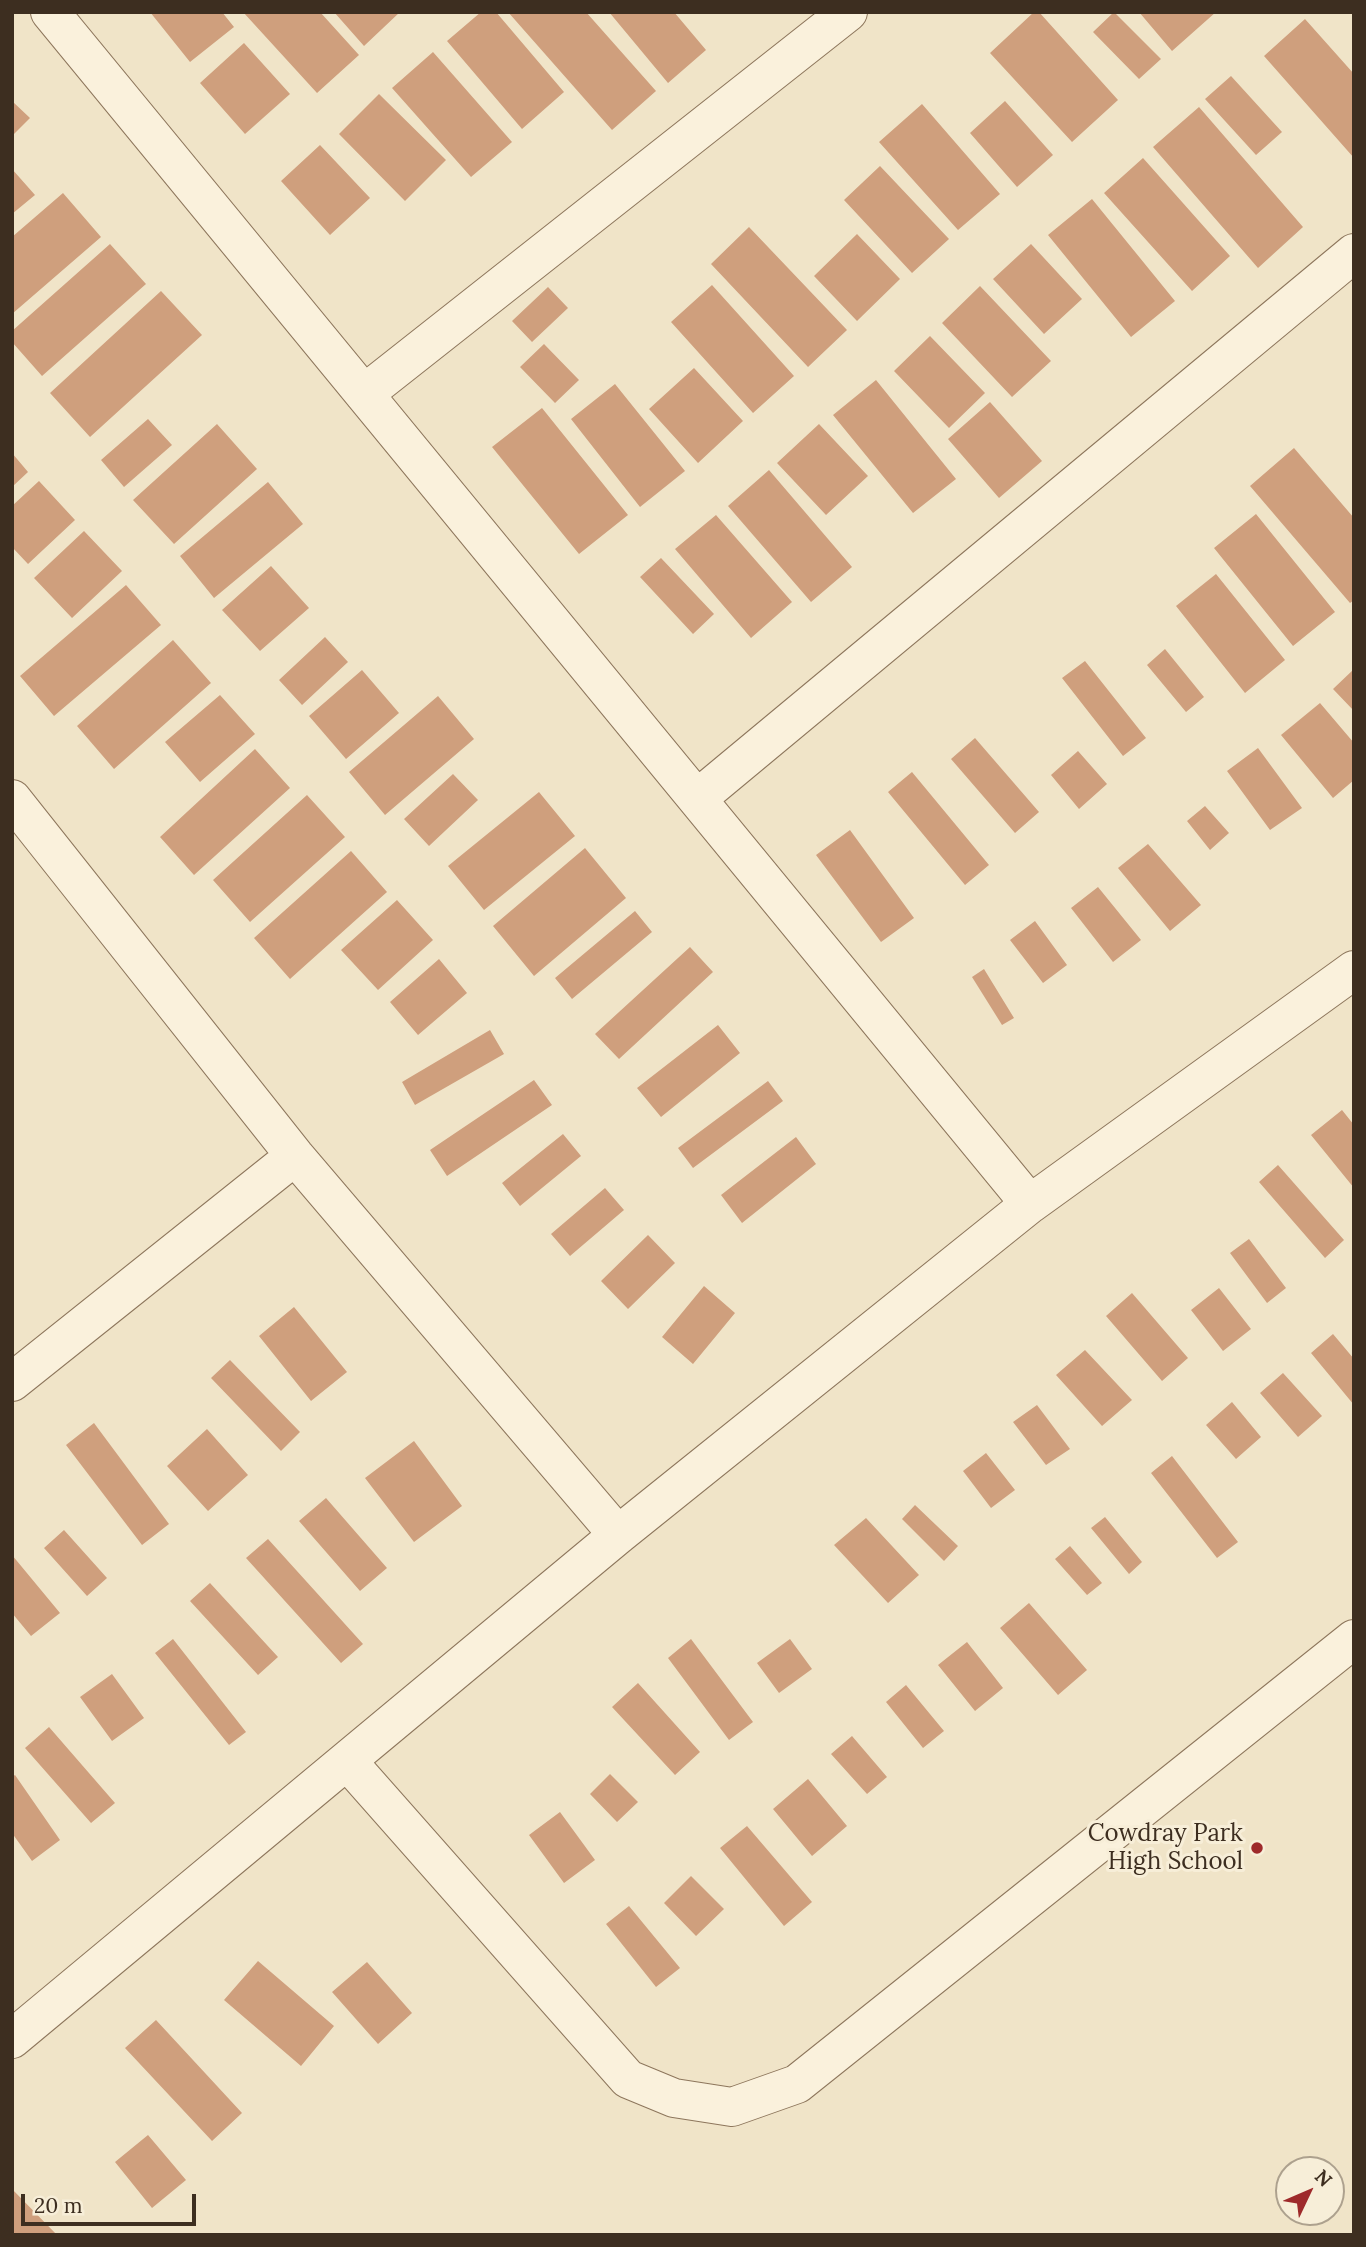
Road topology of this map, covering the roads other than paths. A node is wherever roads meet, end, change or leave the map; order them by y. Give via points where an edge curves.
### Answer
1 (50, 12) edge
2 (848, 12) edge
3 (1354, 253) edge
4 (363, 394) junction
5 (698, 798) junction
6 (12, 799) edge
7 (1354, 970) edge
8 (295, 1156) junction
9 (1030, 1204) junction
10 (12, 1382) edge
11 (618, 1535) junction
12 (1354, 1639) edge
13 (348, 1762) junction
14 (12, 2039) edge

1 - 4 street
2 - 4 street
3 - 5 street
4 - 5 street
5 - 9 street
6 - 8 street
7 - 9 street
8 - 10 street
8 - 11 street
9 - 11 street
11 - 13 street
12 - 13 street via 797,2084 732,2107 674,2098 628,2079
13 - 14 street

